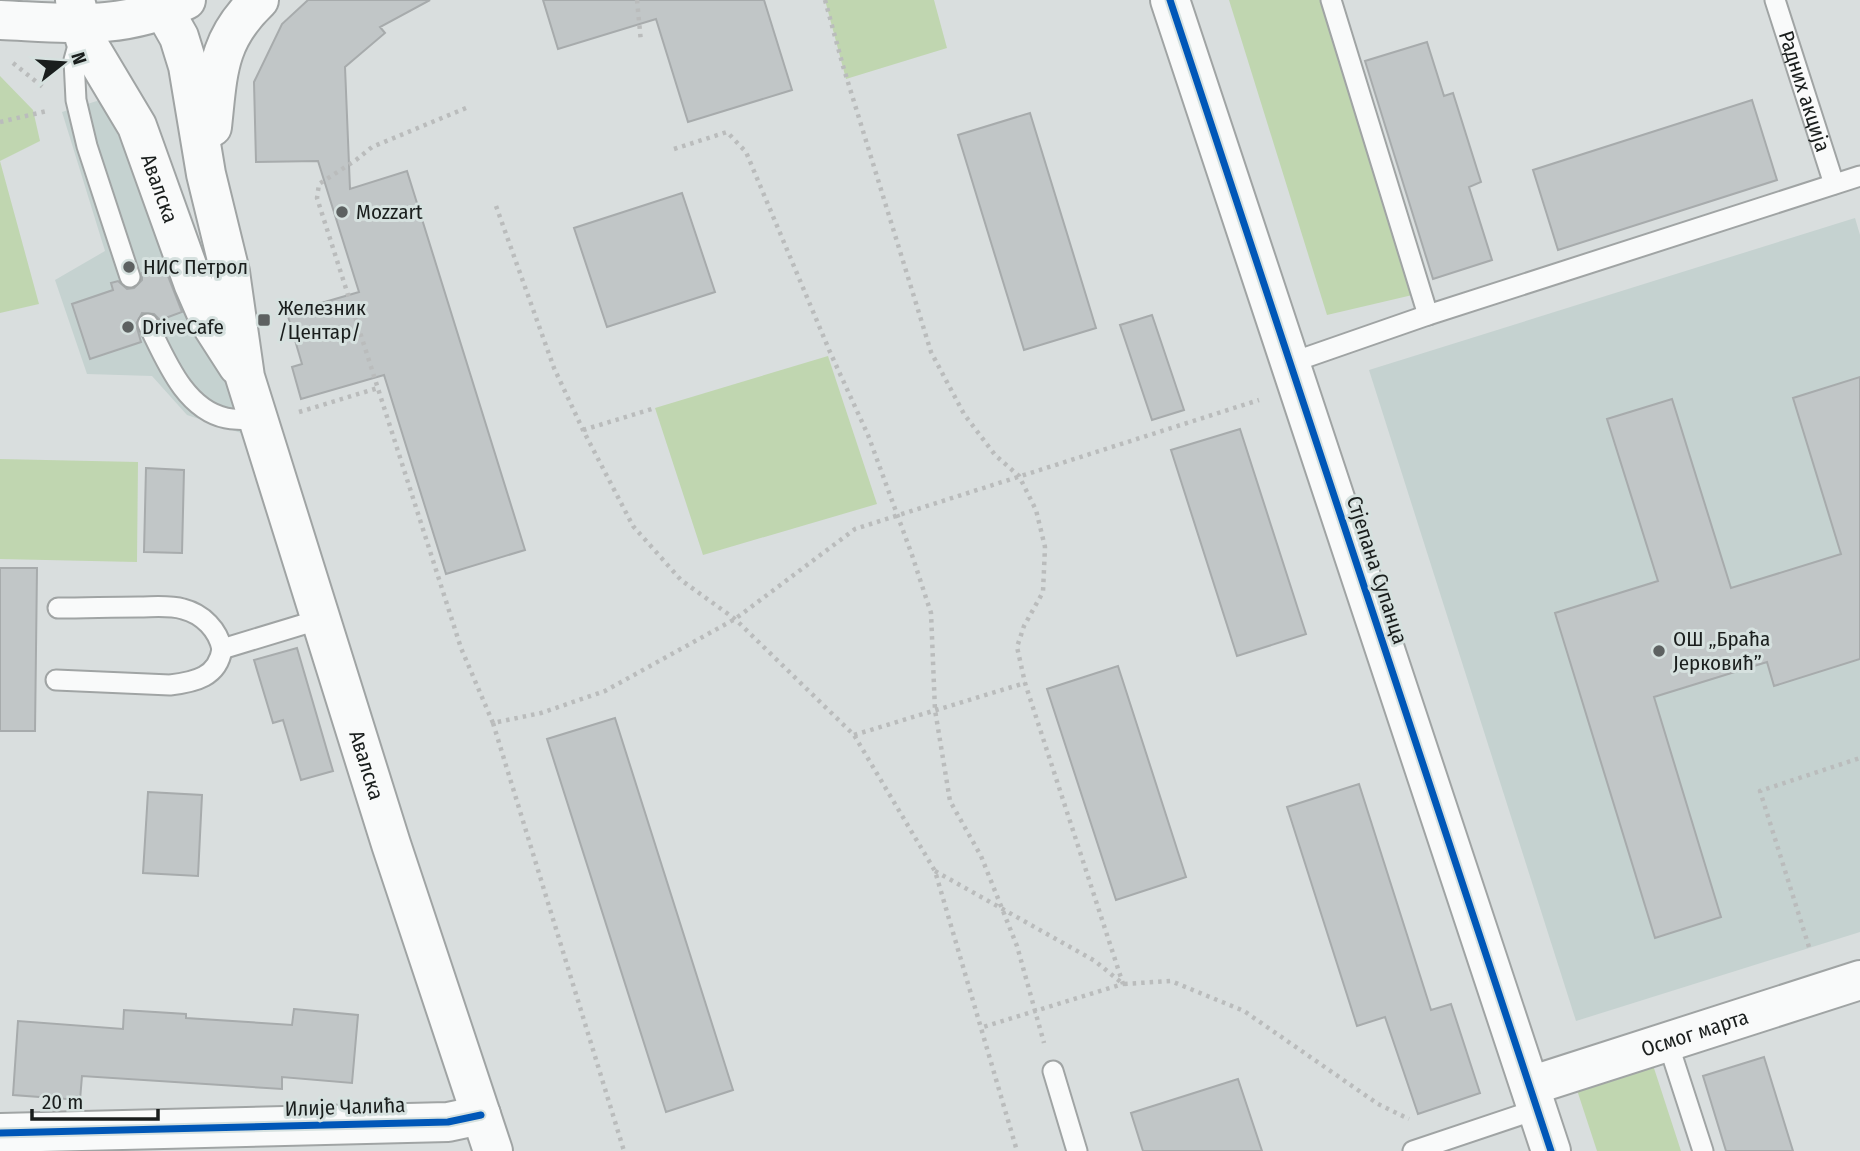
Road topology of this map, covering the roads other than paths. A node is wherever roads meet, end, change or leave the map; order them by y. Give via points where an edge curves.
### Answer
1 (259, 0) edge
2 (1170, 0) edge
3 (1331, 0) edge
4 (1775, 0) edge
5 (170, 3) edge
6 (0, 20) edge
7 (78, 34) edge
8 (206, 174) junction
9 (1860, 176) edge
10 (1834, 184) junction
11 (131, 277) dead end
12 (1428, 316) junction
13 (148, 324) dead end
14 (1290, 363) junction
15 (245, 377) junction
16 (259, 420) junction
17 (58, 608) dead end
18 (321, 619) junction
19 (222, 649) junction
20 (56, 680) dead end
21 (1860, 980) edge
22 (1668, 1043) junction
23 (1053, 1071) dead end
24 (1534, 1098) junction
25 (481, 1115) junction
26 (0, 1133) edge
27 (493, 1151) edge
28 (1077, 1151) edge
29 (1413, 1151) edge
30 (1552, 1151) edge
31 (1703, 1151) edge

1 - 8 street via 235,25 217,71
2 - 14 street, Стјепана Супанца
3 - 12 lane
4 - 10 lane, Радних акција
5 - 7 street
5 - 8 street, Авалска via 188,66
6 - 7 street
7 - 11 lane via 76,100
7 - 15 street, Авалска via 137,126 194,285 211,324
8 - 15 street, Авалска via 230,272
9 - 10 lane
10 - 12 lane
12 - 14 lane
13 - 16 lane via 184,390 203,408 225,418
14 - 24 street, Стјепана Супанца
15 - 16 street, Авалска
16 - 18 street, Авалска
17 - 19 lane via 183,609 207,622
18 - 19 lane
18 - 25 street, Авалска
19 - 20 lane via 212,672 185,683
21 - 22 street, Осмог марта
22 - 24 street, Осмог марта
22 - 31 lane
23 - 28 lane
24 - 29 lane via 1450,1139
24 - 30 street, Стјепана Супанца
25 - 26 street, Илије Чалића via 448,1122
25 - 27 street, Авалска

